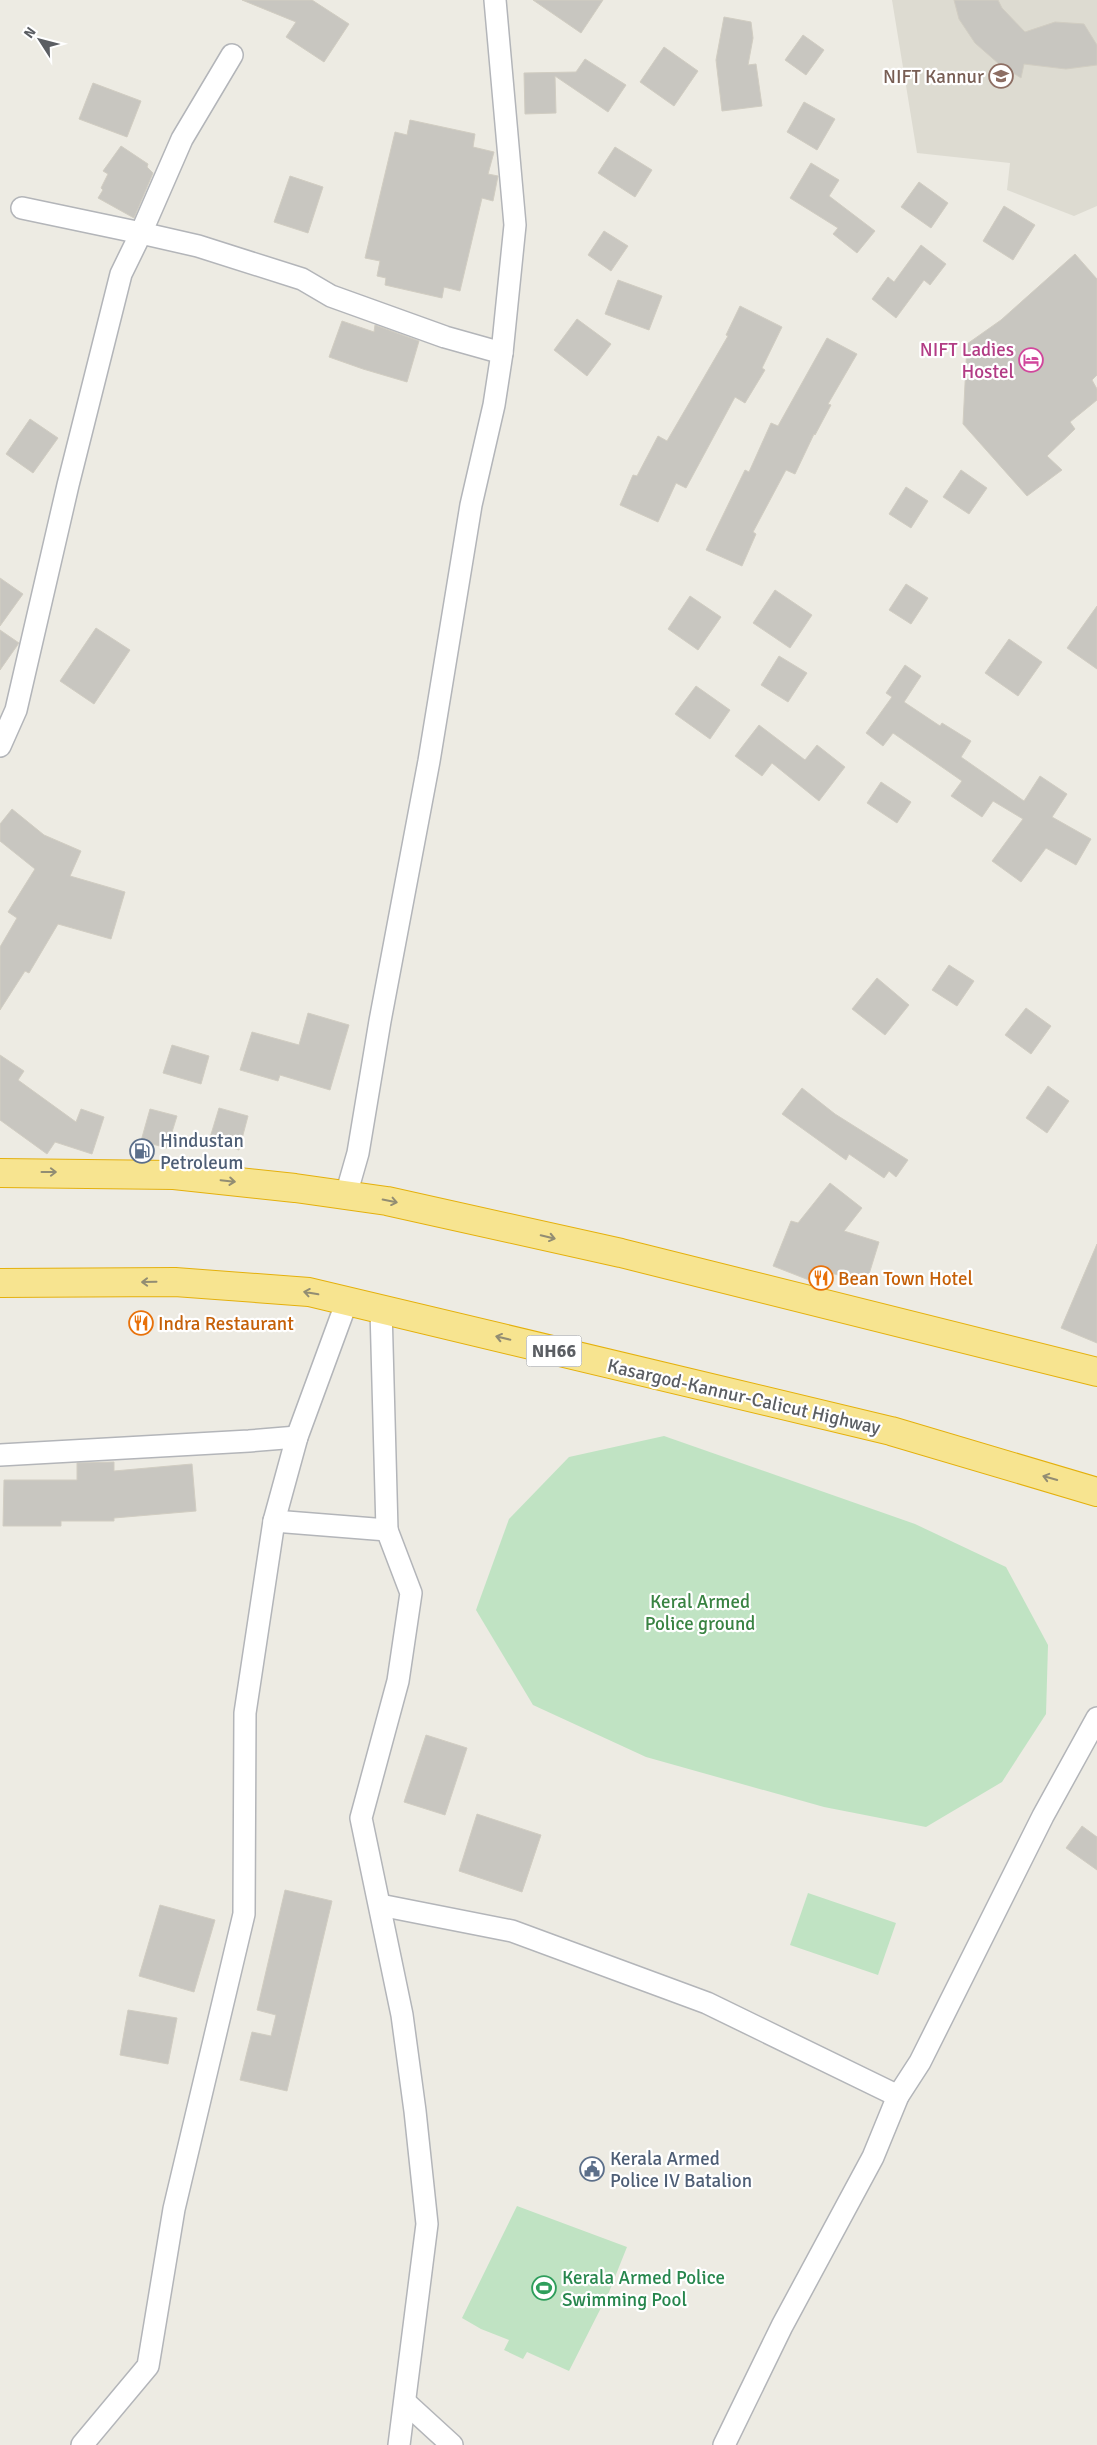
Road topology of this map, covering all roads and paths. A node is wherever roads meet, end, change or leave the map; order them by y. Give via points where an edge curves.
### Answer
1 (495, 0) edge
2 (232, 55) dead end
3 (22, 208) dead end
4 (141, 233) junction
5 (502, 353) junction
6 (0, 746) edge
7 (0, 1173) edge
8 (346, 1195) junction
9 (0, 1283) edge
10 (347, 1301) junction
11 (381, 1309) junction
12 (1097, 1372) edge
13 (297, 1437) junction
14 (0, 1455) edge
15 (1097, 1492) edge
16 (274, 1521) junction
17 (387, 1530) junction
18 (1097, 1718) edge
19 (380, 1905) junction
20 (898, 2096) junction
21 (405, 2402) junction
22 (82, 2445) edge
23 (399, 2445) edge
24 (452, 2445) edge
25 (724, 2445) edge

1 - 5 street via 515,225
2 - 4 street via 182,139
3 - 4 street
4 - 5 street via 198,246 302,279 331,296 444,337
4 - 6 street via 121,274 16,710
5 - 8 street via 494,405 471,505 429,762 358,1153
7 -> 8 highway via 174,1175
8 -> 12 highway via 387,1201 621,1253
10 -> 9 highway, Kasargod-Kannur-Calicut Highway / NH66 via 308,1292 175,1282
10 - 11 highway, Kasargod-Kannur-Calicut Highway / NH66
10 - 13 street
15 -> 11 highway, Kasargod-Kannur-Calicut Highway / NH66 via 891,1431
11 - 17 street
13 - 14 street
13 - 16 street
16 - 17 street
16 - 22 street via 244,1713 242,1921 174,2209 148,2366
17 - 19 street via 411,1593 398,1681 361,1818
18 - 20 street via 1043,1816 920,2062
19 - 20 street via 512,1932 707,2003
19 - 21 street via 402,2015 427,2224
20 - 25 street via 873,2157 782,2326
21 - 23 street
21 - 24 street

